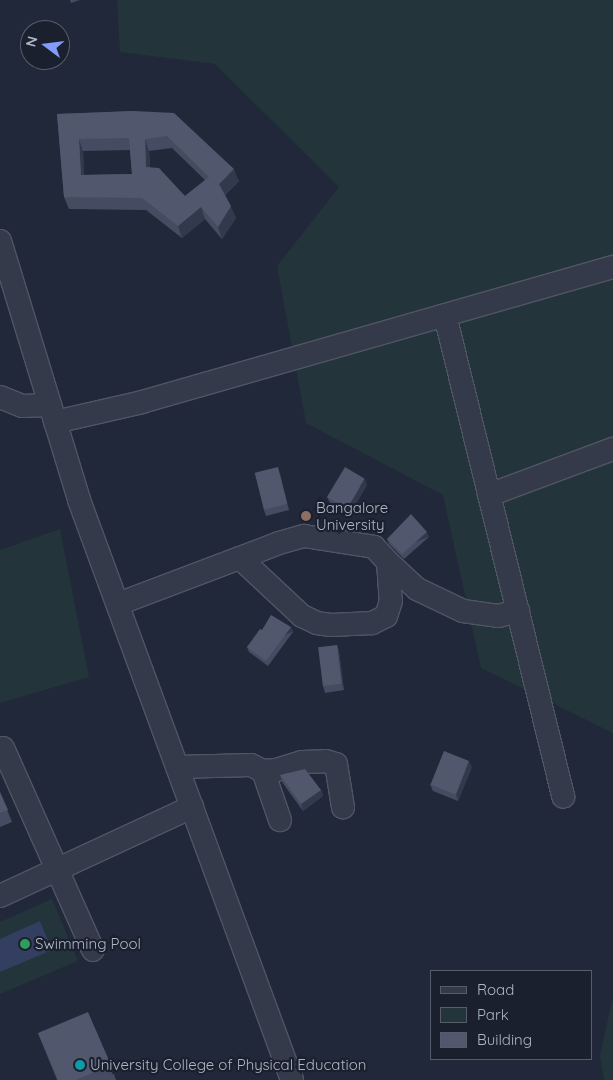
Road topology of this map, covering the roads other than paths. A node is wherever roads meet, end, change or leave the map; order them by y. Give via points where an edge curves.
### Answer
1 (0, 241) edge
2 (613, 267) edge
3 (445, 315) junction
4 (0, 396) edge
5 (53, 413) junction
6 (613, 449) edge
7 (489, 494) junction
8 (240, 558) junction
9 (388, 562) junction
10 (118, 604) junction
11 (518, 612) junction
12 (3, 748) dead end
13 (178, 767) junction
14 (263, 770) junction
15 (563, 797) dead end
16 (192, 807) junction
17 (343, 807) dead end
18 (280, 820) dead end
19 (57, 870) junction
20 (0, 896) edge
21 (93, 950) dead end
22 (292, 1080) edge

1 - 5 street
2 - 3 street
3 - 5 street via 142,402
3 - 7 street
4 - 5 street via 22,406
5 - 10 street
6 - 7 street
7 - 11 street
8 - 9 street via 304,536 374,547
8 - 9 street via 302,616 331,625 372,623 386,616 391,601
8 - 10 street
9 - 11 street via 417,589 463,611 498,616
10 - 13 street
11 - 15 street
12 - 19 street
13 - 14 street via 251,765
13 - 16 street
14 - 17 street via 276,770 302,762 336,764
14 - 18 street
16 - 19 street
16 - 22 street
19 - 20 street
19 - 21 street

